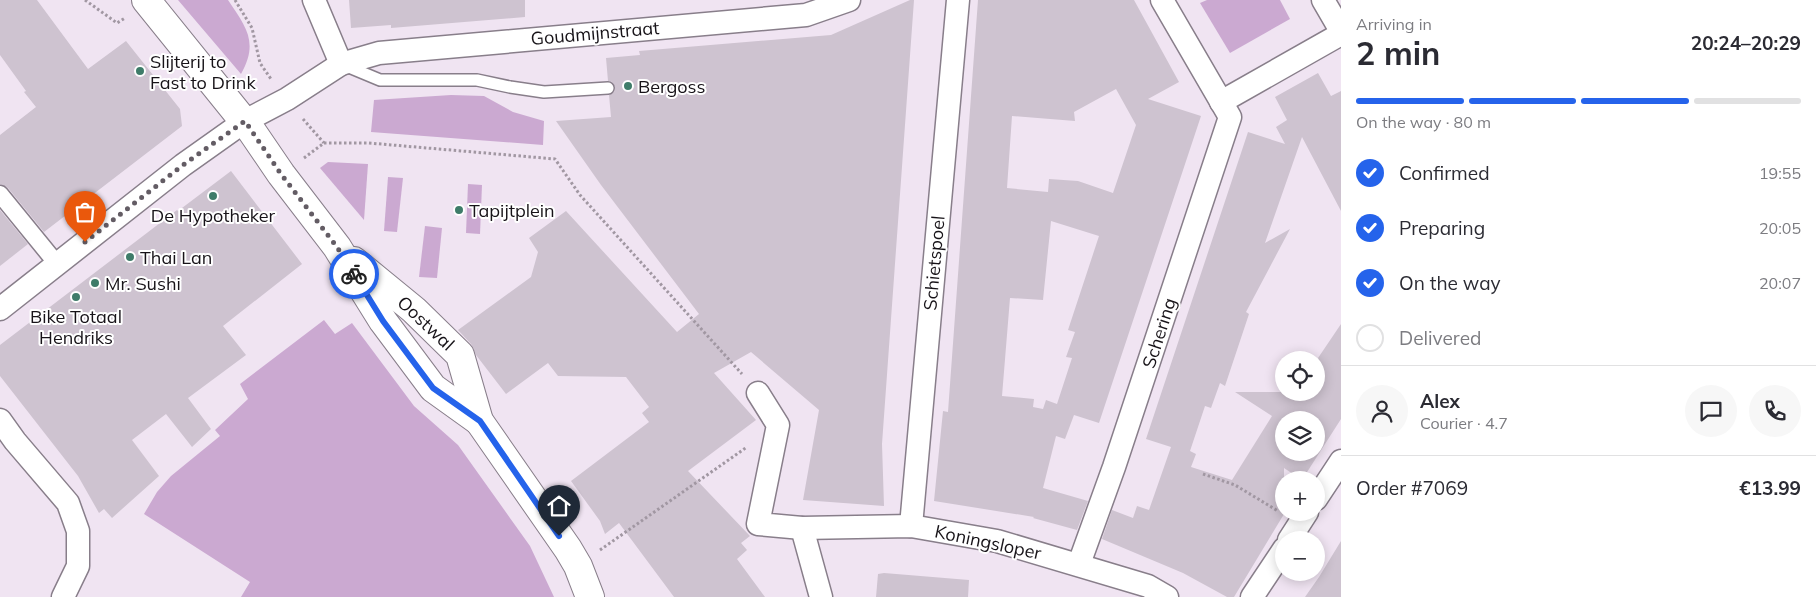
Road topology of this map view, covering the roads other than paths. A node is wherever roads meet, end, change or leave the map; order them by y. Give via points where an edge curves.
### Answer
1 (314, 0) edge
2 (849, 0) edge
3 (958, 0) edge
4 (1162, 0) edge
5 (1323, 0) edge
6 (147, 1) edge
7 (1341, 33) edge
8 (341, 64) junction
9 (608, 88) dead end
10 (1221, 102) junction
11 (245, 121) junction
12 (0, 194) edge
13 (337, 247) junction
14 (57, 264) junction
15 (0, 309) edge
16 (758, 393) road end
17 (0, 420) edge
18 (480, 421) junction
19 (1341, 461) edge
20 (1325, 485) edge
21 (910, 526) junction
22 (802, 528) junction
23 (1275, 562) edge
24 (1079, 564) junction
25 (63, 597) edge
26 (590, 597) edge
27 (821, 597) edge
28 (1167, 597) edge
29 (1252, 597) edge

1 - 8 street
2 - 8 street, Goudmijnstraat via 806,15 380,53
3 - 21 street, Schietspoel
4 - 10 street, Schering
5 - 7 street
6 - 11 street, Oostwal
7 - 10 street
8 - 9 lane via 380,80 477,80 544,92
8 - 11 street, Goudmijnstraat via 287,99
10 - 24 street, Schering via 1230,117
11 - 13 street, Oostwal
11 - 14 street, Goudmijnstraat via 183,165
12 - 14 street
13 - 18 street, Oostwal via 383,321 433,388
13 - 18 street, Oostwal via 414,310 460,355
14 - 15 street, Goudmijnstraat
16 - 22 street, Koningsloper via 778,425 758,524
17 - 25 street via 68,503 78,531 78,566
18 - 26 street, Oostwal via 568,549
19 - 20 street
21 - 22 street, Koningsloper
21 - 24 street, Koningsloper via 997,541
22 - 27 street
23 - 29 street
24 - 28 street, Koningsloper via 1148,586

